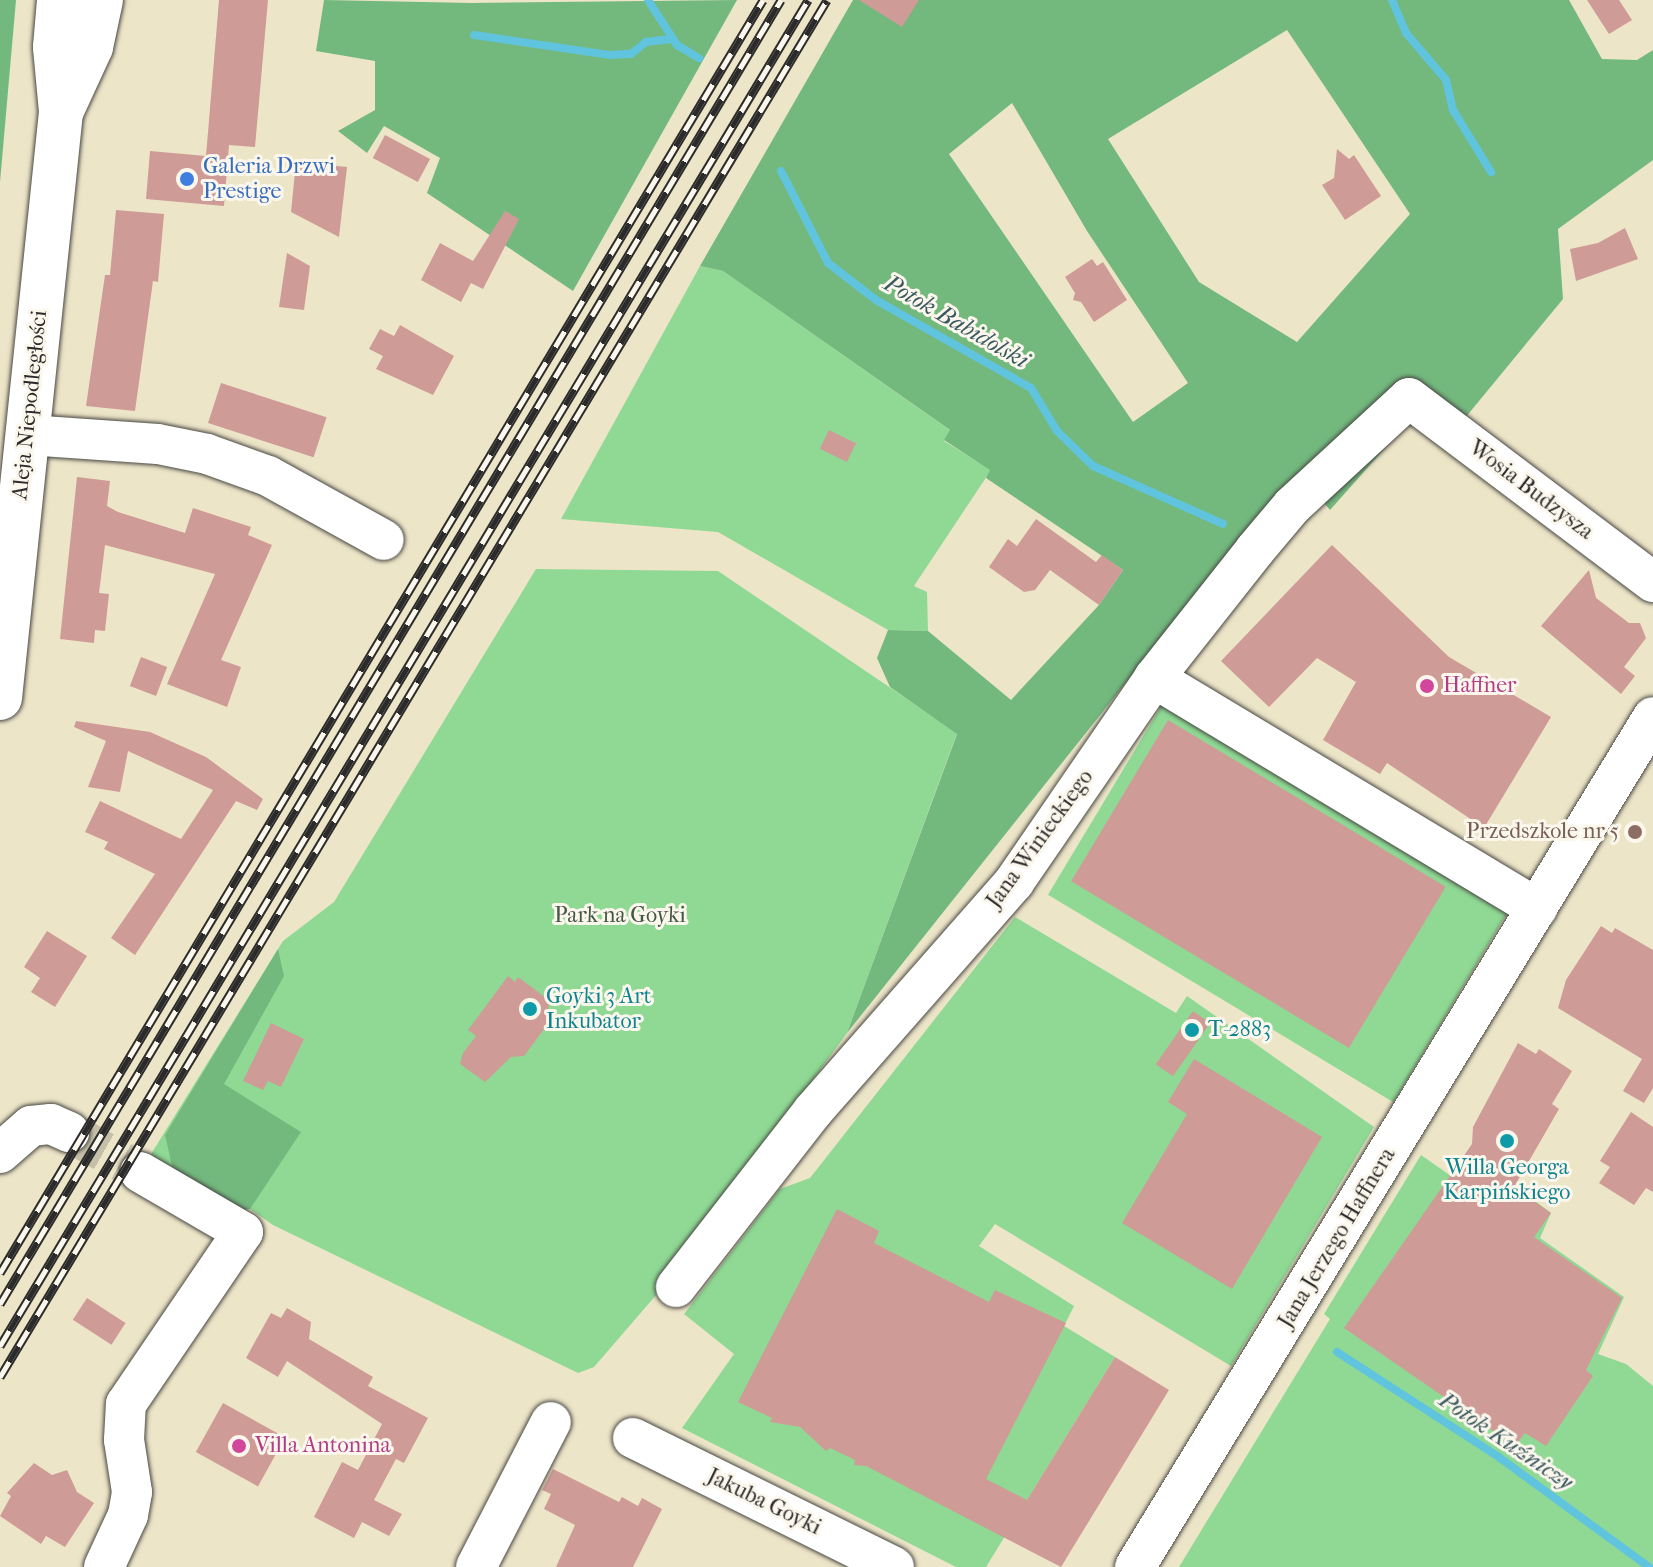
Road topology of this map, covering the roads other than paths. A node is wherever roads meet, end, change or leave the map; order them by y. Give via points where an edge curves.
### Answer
1 (59, 0) edge
2 (101, 0) edge
3 (61, 112) junction
4 (1409, 398) joint
5 (28, 435) junction
6 (11, 495) edge
7 (384, 540) dead end
8 (1653, 582) edge
9 (1154, 678) junction
10 (0, 698) edge
11 (1653, 717) edge
12 (1537, 908) junction
13 (69, 1132) tunnel mouth
14 (0, 1153) edge
15 (140, 1172) tunnel mouth
16 (676, 1287) dead end
17 (551, 1422) dead end
18 (633, 1438) dead end
19 (104, 1567) edge
20 (476, 1567) edge
21 (894, 1567) edge
22 (1135, 1567) edge

1 - 3 main road, Aleja Niepodległości via 55,47
2 - 3 main road, Aleja Niepodległości via 91,47
3 - 5 main road, Aleja Niepodległości
4 - 8 street, Wosia Budzysza
4 - 9 street, Jana Winieckiego via 1292,506
5 - 6 main road, Aleja Niepodległości
5 - 7 street via 158,444 207,454 268,476
6 - 10 main road, Aleja Niepodległości
9 - 12 street
9 - 16 street, Jana Winieckiego via 1014,882 813,1111
11 - 12 street, Jana Jerzego Haffnera
12 - 22 street, Jana Jerzego Haffnera
13 - 14 street via 51,1124 31,1126
15 - 19 street via 243,1232 126,1404 124,1440 132,1492 128,1515
17 - 20 street
18 - 21 street, Jakuba Goyki

